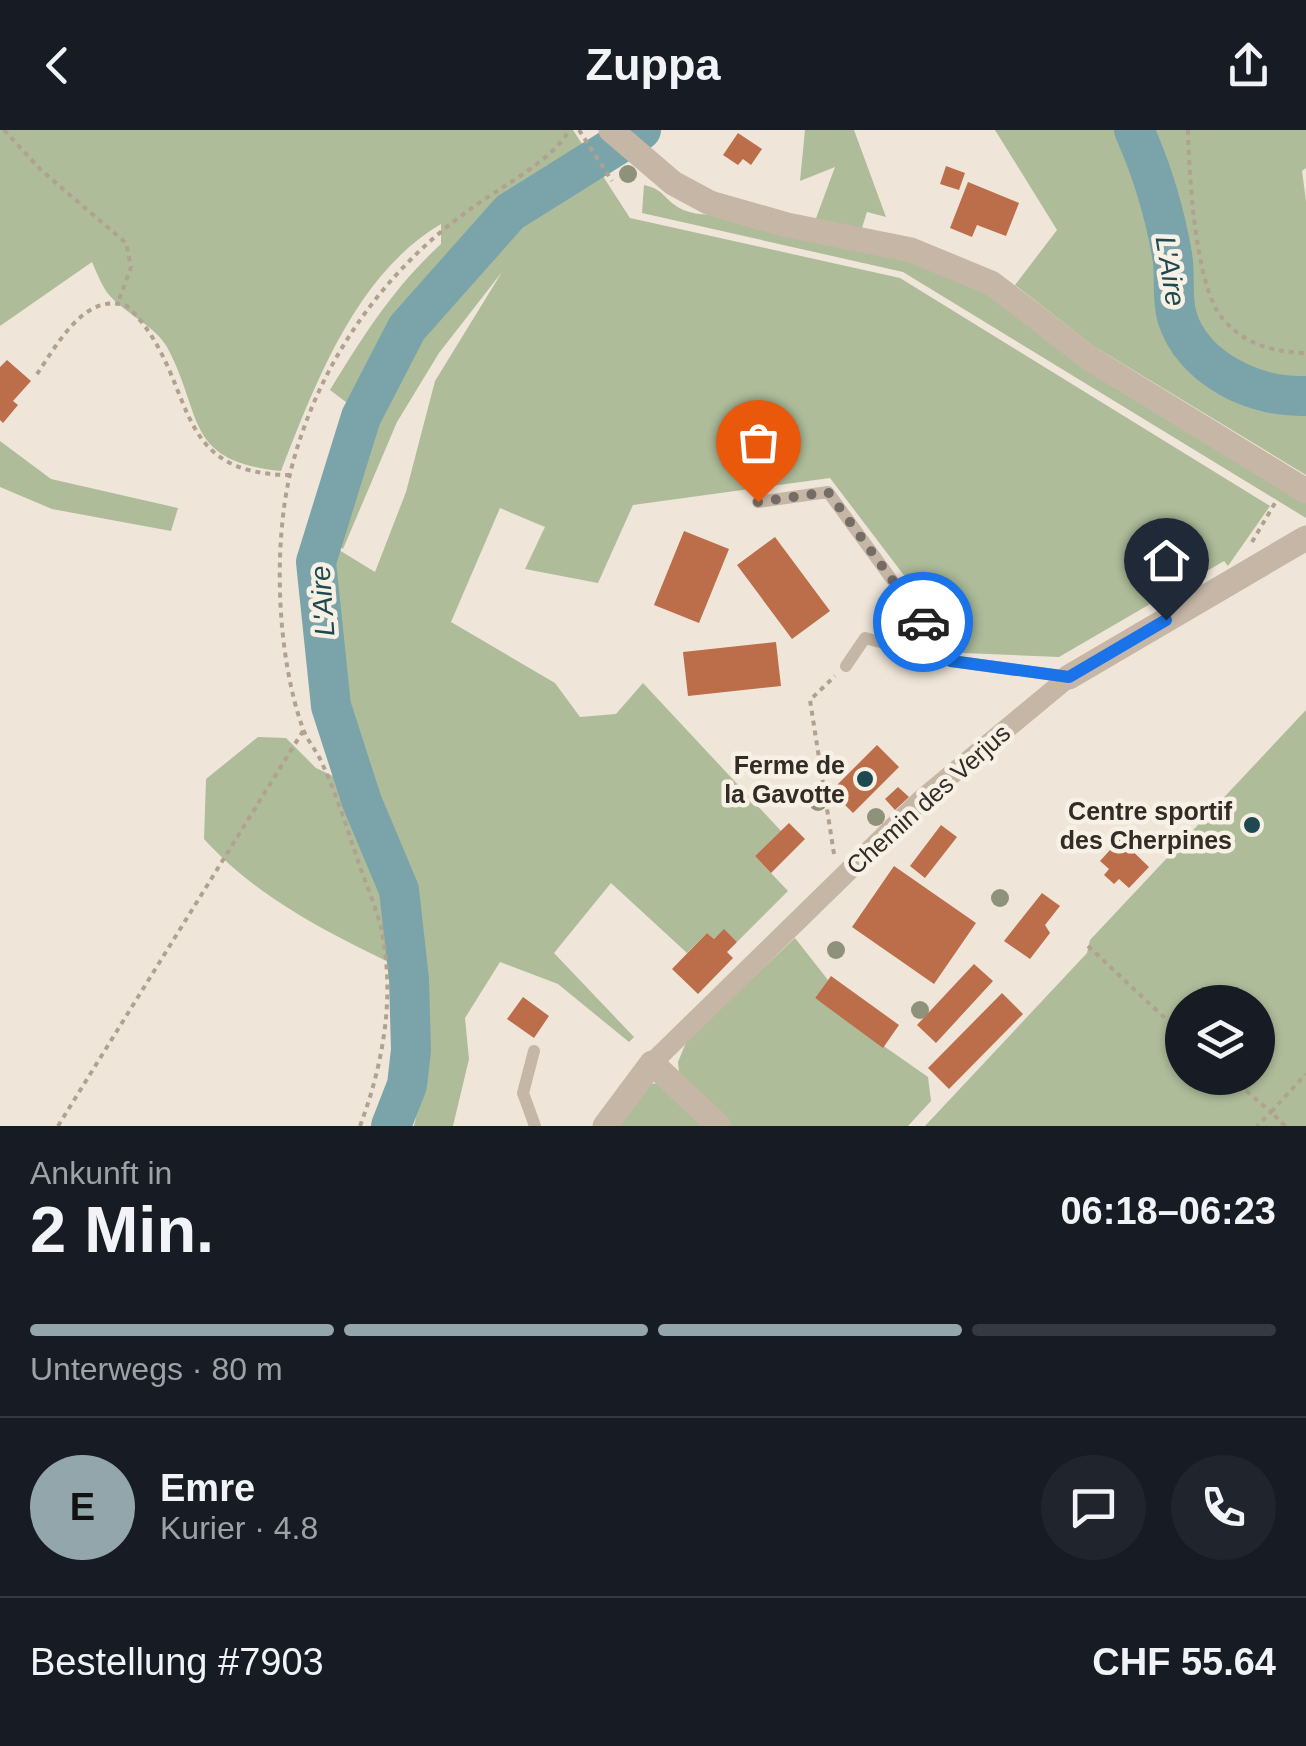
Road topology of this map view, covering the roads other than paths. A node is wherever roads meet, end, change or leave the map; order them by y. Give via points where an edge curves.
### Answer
1 (612, 130) edge
2 (1306, 491) edge
3 (758, 502) dead end
4 (1306, 538) edge
5 (951, 661) junction
6 (846, 666) road end
7 (1069, 677) junction
8 (534, 1052) dead end
9 (652, 1062) junction
10 (535, 1126) edge
11 (605, 1126) edge
12 (719, 1126) edge

1 - 2 street via 673,183 710,203 911,250 972,273 1116,376
3 - 5 lane via 828,492
4 - 7 street, Chemin des Verjus
5 - 6 lane via 866,638
5 - 7 lane
7 - 9 street, Chemin des Verjus via 922,799
8 - 10 lane via 523,1092
9 - 11 street, Chemin des Verjus
9 - 12 street

